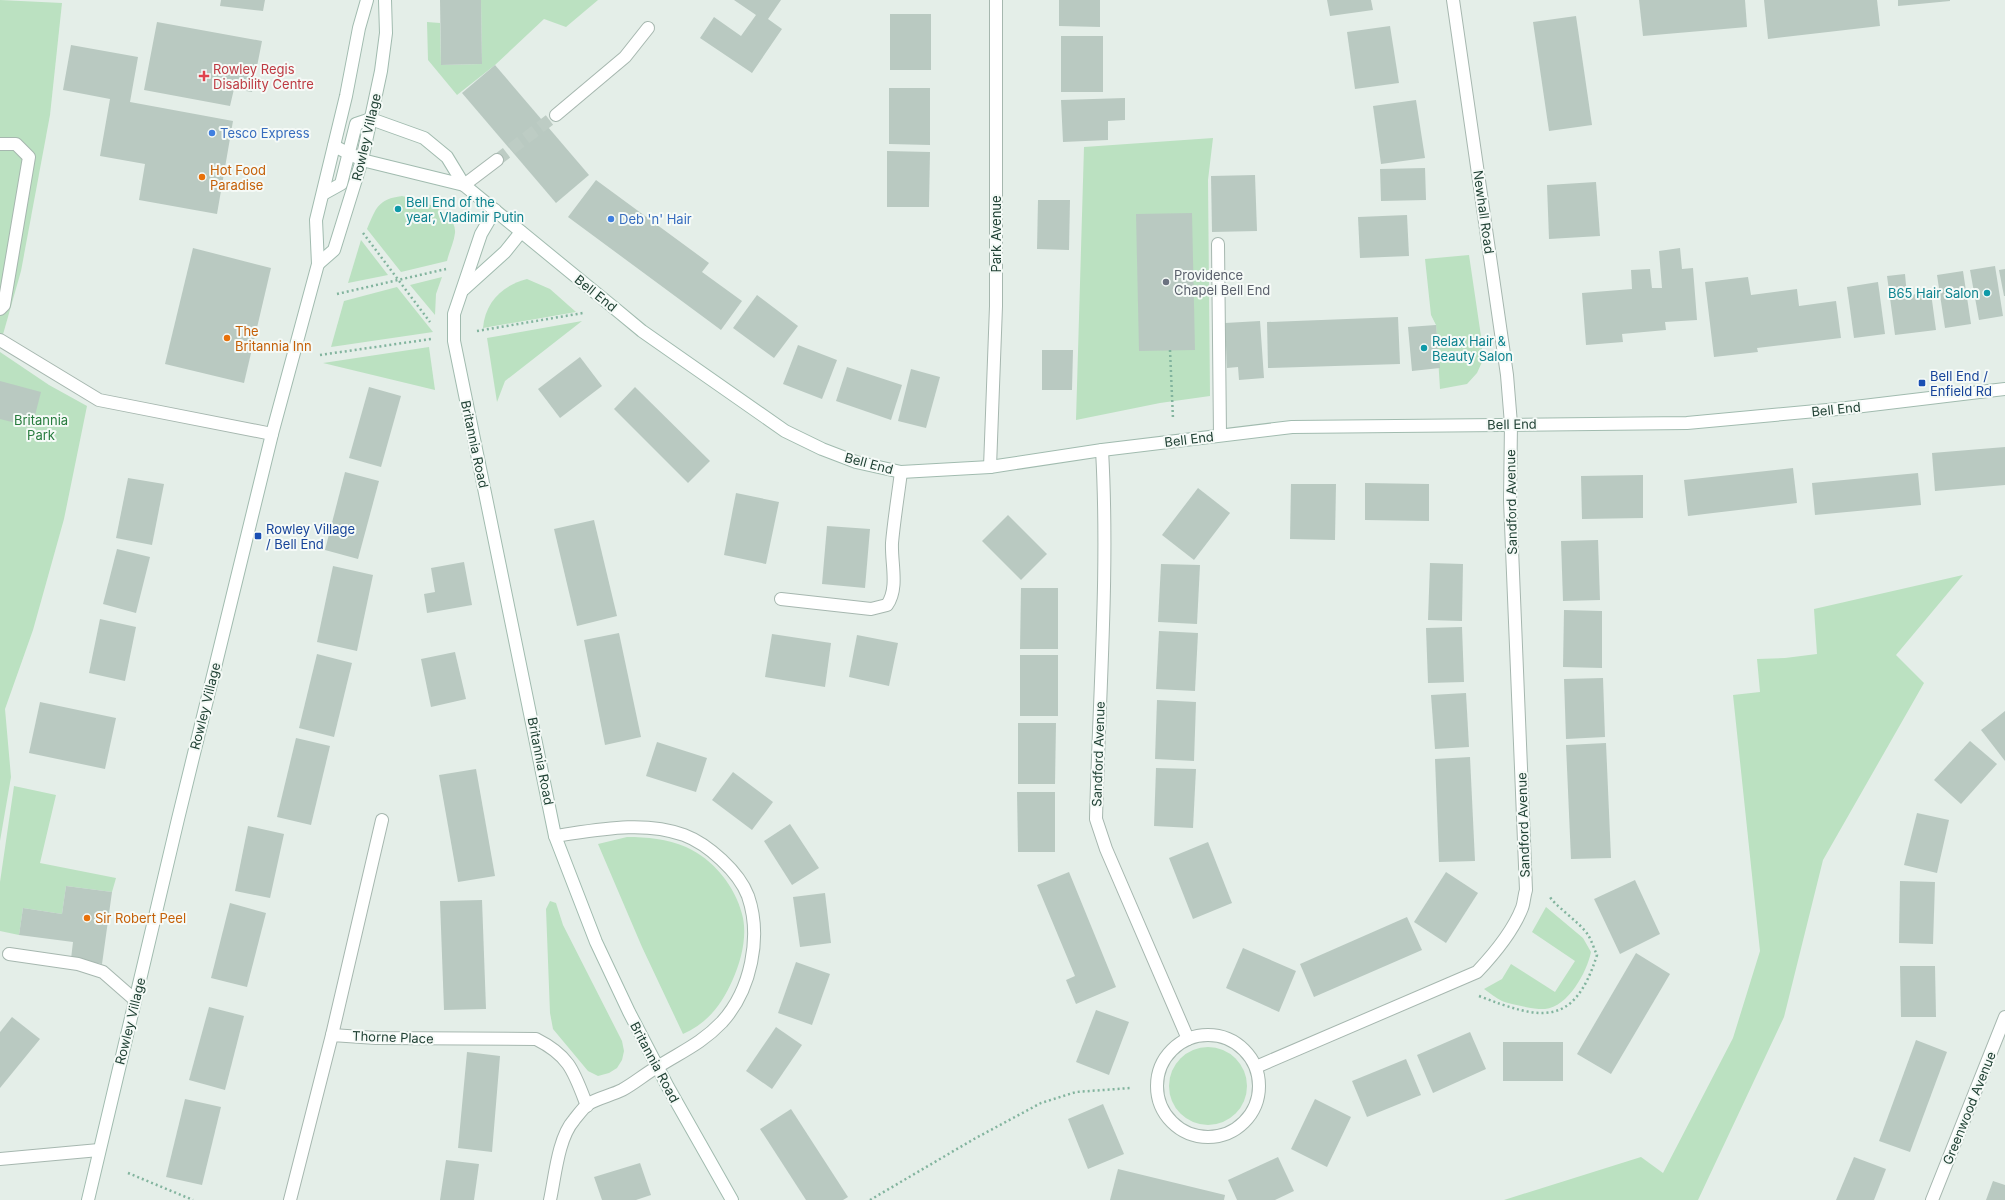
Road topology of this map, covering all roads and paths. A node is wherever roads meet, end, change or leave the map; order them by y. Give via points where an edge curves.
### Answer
1 (367, 0) edge
2 (385, 0) edge
3 (996, 0) edge
4 (1453, 0) edge
5 (648, 28) dead end
6 (556, 115) tunnel mouth
7 (372, 119) junction
8 (0, 144) edge
9 (334, 146) junction
10 (349, 153) junction
11 (362, 160) junction
12 (497, 160) tunnel mouth
13 (464, 185) junction
14 (323, 194) junction
15 (495, 210) junction
16 (359, 228) dead end
17 (521, 232) junction
18 (1218, 244) dead end
19 (318, 264) junction
20 (451, 268) dead end
21 (398, 280) junction
22 (463, 290) junction
23 (337, 294) dead end
24 (613, 307) junction
25 (0, 309) edge
26 (455, 335) junction
27 (442, 337) junction
28 (0, 340) edge
29 (1170, 350) dead end
30 (320, 355) dead end
31 (2005, 389) edge
32 (1511, 424) junction
33 (272, 434) junction
34 (1220, 435) junction
35 (1174, 441) junction
36 (1102, 450) junction
37 (990, 467) junction
38 (901, 472) junction
39 (781, 599) dead end
40 (382, 820) dead end
41 (555, 836) junction
42 (1548, 892) dead end
43 (8, 954) dead end
44 (1477, 995) dead end
45 (135, 1000) junction
46 (2005, 1016) edge
47 (332, 1035) junction
48 (1188, 1038) junction
49 (657, 1066) junction
50 (1256, 1067) junction
51 (1130, 1088) dead end
52 (587, 1106) junction
53 (99, 1150) junction
54 (0, 1159) edge
55 (128, 1174) dead end
56 (88, 1200) edge
57 (193, 1200) edge
58 (290, 1200) edge
59 (550, 1200) edge
60 (732, 1200) edge
61 (870, 1200) edge
62 (1932, 1200) edge

1 - 9 street, Rowley Village via 358,28
2 - 7 street, Rowley Village via 386,34 382,71
3 - 37 street, Park Avenue via 996,306
4 - 32 street, Newhall Road via 1507,375
5 - 6 street via 625,57
7 - 10 street via 356,124
7 - 11 street, Rowley Village
7 - 13 street, Bell End via 424,138 447,157
8 - 25 street via 16,144 29,157 4,305
9 - 10 street, Bell End
9 - 14 street, Rowley Village
10 - 11 street, Bell End
10 - 14 street via 341,184
11 - 13 street, Bell End
11 - 19 street, Rowley Village via 334,250
12 - 13 street
13 - 15 street, Bell End
14 - 19 street, Rowley Village via 316,220
15 - 17 street, Bell End
15 - 22 street, Britannia Road via 481,234
16 - 21 path
17 - 22 street, Britannia Road via 505,252
17 - 24 street, Bell End
18 - 34 street
19 - 33 street, Rowley Village
20 - 21 path
21 - 23 path
21 - 27 path
22 - 26 street, Britannia Road via 454,314
24 - 26 path
24 - 38 street, Bell End via 642,331 786,431 856,462
26 - 27 path
26 - 41 street, Britannia Road
27 - 30 path
28 - 33 street via 99,400
29 - 35 path
31 - 32 street, Bell End via 1838,409 1687,423
32 - 34 street, Bell End via 1292,427
32 - 50 street, Sandford Avenue via 1510,500 1526,890 1522,908 1491,956 1477,972
33 - 45 street, Rowley Village
34 - 35 street, Bell End
35 - 36 street, Bell End
36 - 37 street, Bell End
36 - 48 street, Sandford Avenue via 1104,572 1096,819 1106,849
37 - 38 street, Bell End
38 - 39 street via 892,544 892,598 887,605 871,609
40 - 47 street
41 - 49 street, Britannia Road via 596,942
41 - 49 street via 619,827 653,829 684,836 714,853 735,874 748,896 753,926 753,952 739,997 723,1021 701,1042
42 - 44 path via 1550,898 1589,935 1597,955 1580,995 1559,1010 1542,1014 1521,1011
43 - 45 street via 78,964 103,972
45 - 53 street, Rowley Village
46 - 62 street, Greenwood Avenue
47 - 52 street, Thorne Place via 376,1038 536,1039 550,1046 567,1061
47 - 58 street
48 - 50 street via 1204,1034 1230,1040 1247,1053
48 - 50 street via 1173,1047 1162,1061 1157,1078 1157,1095 1163,1111 1174,1125 1188,1134 1205,1138 1222,1136 1238,1128 1250,1116 1258,1100 1259,1083
49 - 52 street via 637,1082
49 - 60 street, Britannia Road
51 - 61 path via 1076,1092 1041,1103
52 - 59 street via 572,1122 563,1138
53 - 54 street
53 - 56 street, Rowley Village
55 - 57 path

